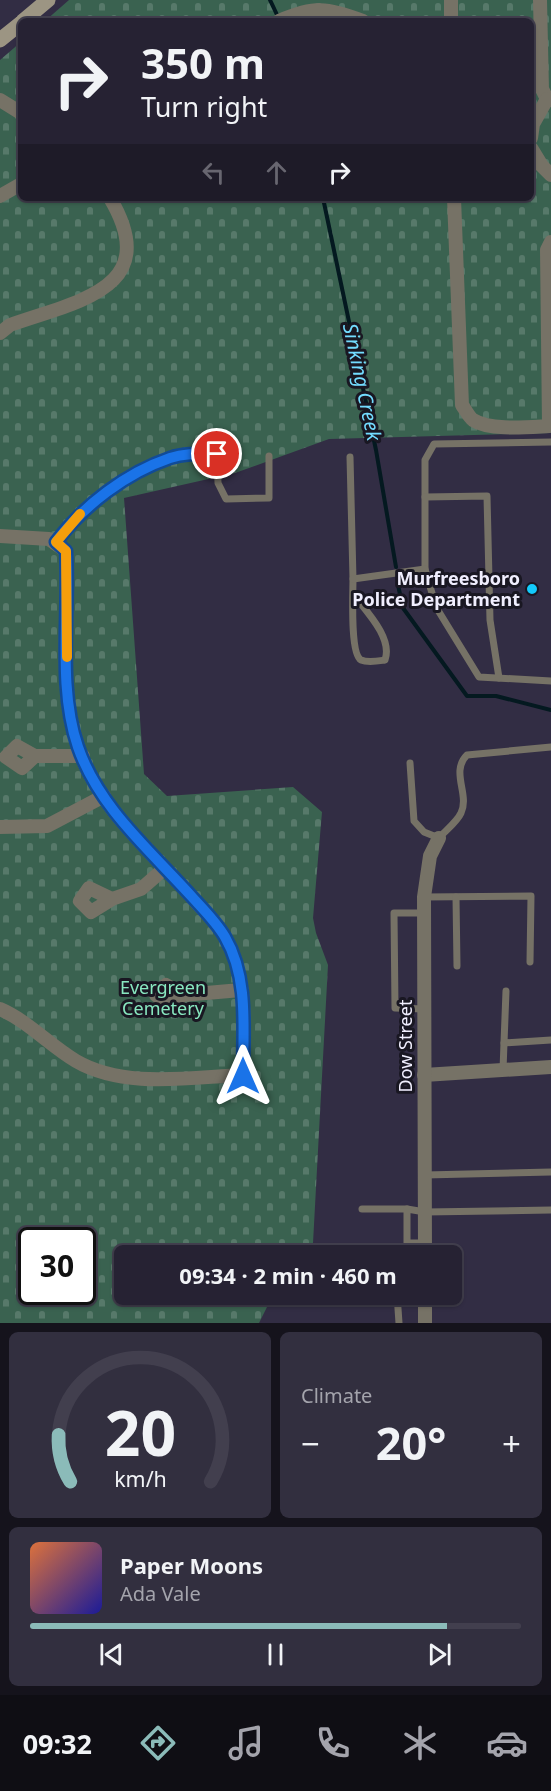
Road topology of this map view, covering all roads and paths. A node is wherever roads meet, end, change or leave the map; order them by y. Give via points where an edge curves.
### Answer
1 (48, 0) edge
2 (451, 0) edge
3 (540, 0) edge
4 (329, 10) edge
5 (27, 18) edge
6 (287, 18) edge
7 (354, 18) edge
8 (451, 18) edge
9 (18, 25) edge
10 (0, 40) edge
11 (0, 100) edge
12 (549, 100) edge
13 (18, 111) edge
14 (534, 122) edge
15 (534, 152) edge
16 (551, 175) edge
17 (18, 186) edge
18 (0, 196) edge
19 (112, 201) edge
20 (454, 201) edge
21 (551, 242) edge
22 (3, 327) edge
23 (550, 426) edge
24 (551, 442) edge
25 (269, 456) dead end
26 (350, 457) dead end
27 (425, 497) junction
28 (0, 536) edge
29 (56, 542) junction
30 (425, 569) junction
31 (353, 579) junction
32 (353, 594) junction
33 (499, 678) junction
34 (551, 681) edge
35 (551, 747) edge
36 (34, 756) dead end
37 (83, 756) junction
38 (410, 763) dead end
39 (104, 796) junction
40 (0, 827) edge
41 (439, 838) junction
42 (165, 868) junction
43 (424, 897) junction
44 (456, 897) junction
45 (112, 899) dead end
46 (424, 913) junction
47 (530, 962) dead end
48 (457, 966) dead end
49 (241, 990) junction
50 (506, 991) dead end
51 (183, 995) dead end
52 (0, 1009) edge
53 (424, 1010) junction
54 (551, 1040) edge
55 (504, 1043) junction
56 (551, 1067) edge
57 (503, 1070) junction
58 (424, 1074) junction
59 (551, 1172) edge
60 (425, 1175) junction
61 (362, 1209) dead end
62 (407, 1209) junction
63 (551, 1210) edge
64 (425, 1212) junction
65 (413, 1245) edge
66 (425, 1245) edge
67 (398, 1305) edge
68 (425, 1305) edge
69 (399, 1323) edge
70 (425, 1323) edge

1 - 5 street
2 - 8 street
3 - 12 street via 543,89
4 - 6 street via 309,9
4 - 7 street
9 - 10 street
11 - 13 street
12 - 14 street
15 - 16 street
17 - 18 street
19 - 22 street via 129,244 123,268 109,287
20 - 23 street via 462,405 473,420 493,426
21 - 23 street via 547,250
24 - 27 lane via 434,444 425,460
25 - 29 lane via 268,498 226,499 218,483 217,454 172,457 103,494
26 - 31 lane
27 - 30 lane
27 - 33 lane via 487,496 490,620
28 - 29 street
29 - 37 street via 66,551 68,685 71,716
30 - 31 lane
30 - 33 lane via 436,607 479,677
31 - 32 lane
32 - 32 lane via 358,657 363,661 385,660 385,642
33 - 34 lane
35 - 41 lane via 467,755 459,768 461,814
36 - 37 street
37 - 39 street
38 - 41 lane via 414,821 424,832
39 - 40 street via 47,826
39 - 42 street via 126,827
41 - 43 street, Dow Street via 430,856
42 - 45 street via 141,890
42 - 49 street via 225,937 237,966
43 - 44 lane
43 - 46 street, Dow Street
44 - 47 lane via 531,896
44 - 48 lane
46 - 53 street, Dow Street
46 - 53 lane via 394,913 395,1008
49 - 51 street
49 - 52 street via 243,1076 125,1077 100,1072 76,1061
50 - 55 lane
53 - 58 street, Dow Street
54 - 55 lane
55 - 57 lane
56 - 57 street
57 - 58 street
58 - 60 street, Dow Street
59 - 60 lane
60 - 64 street, Dow Street
61 - 62 lane
62 - 64 lane
62 - 65 lane via 407,1243
63 - 64 lane
64 - 66 street, Dow Street
67 - 69 lane
68 - 70 street

